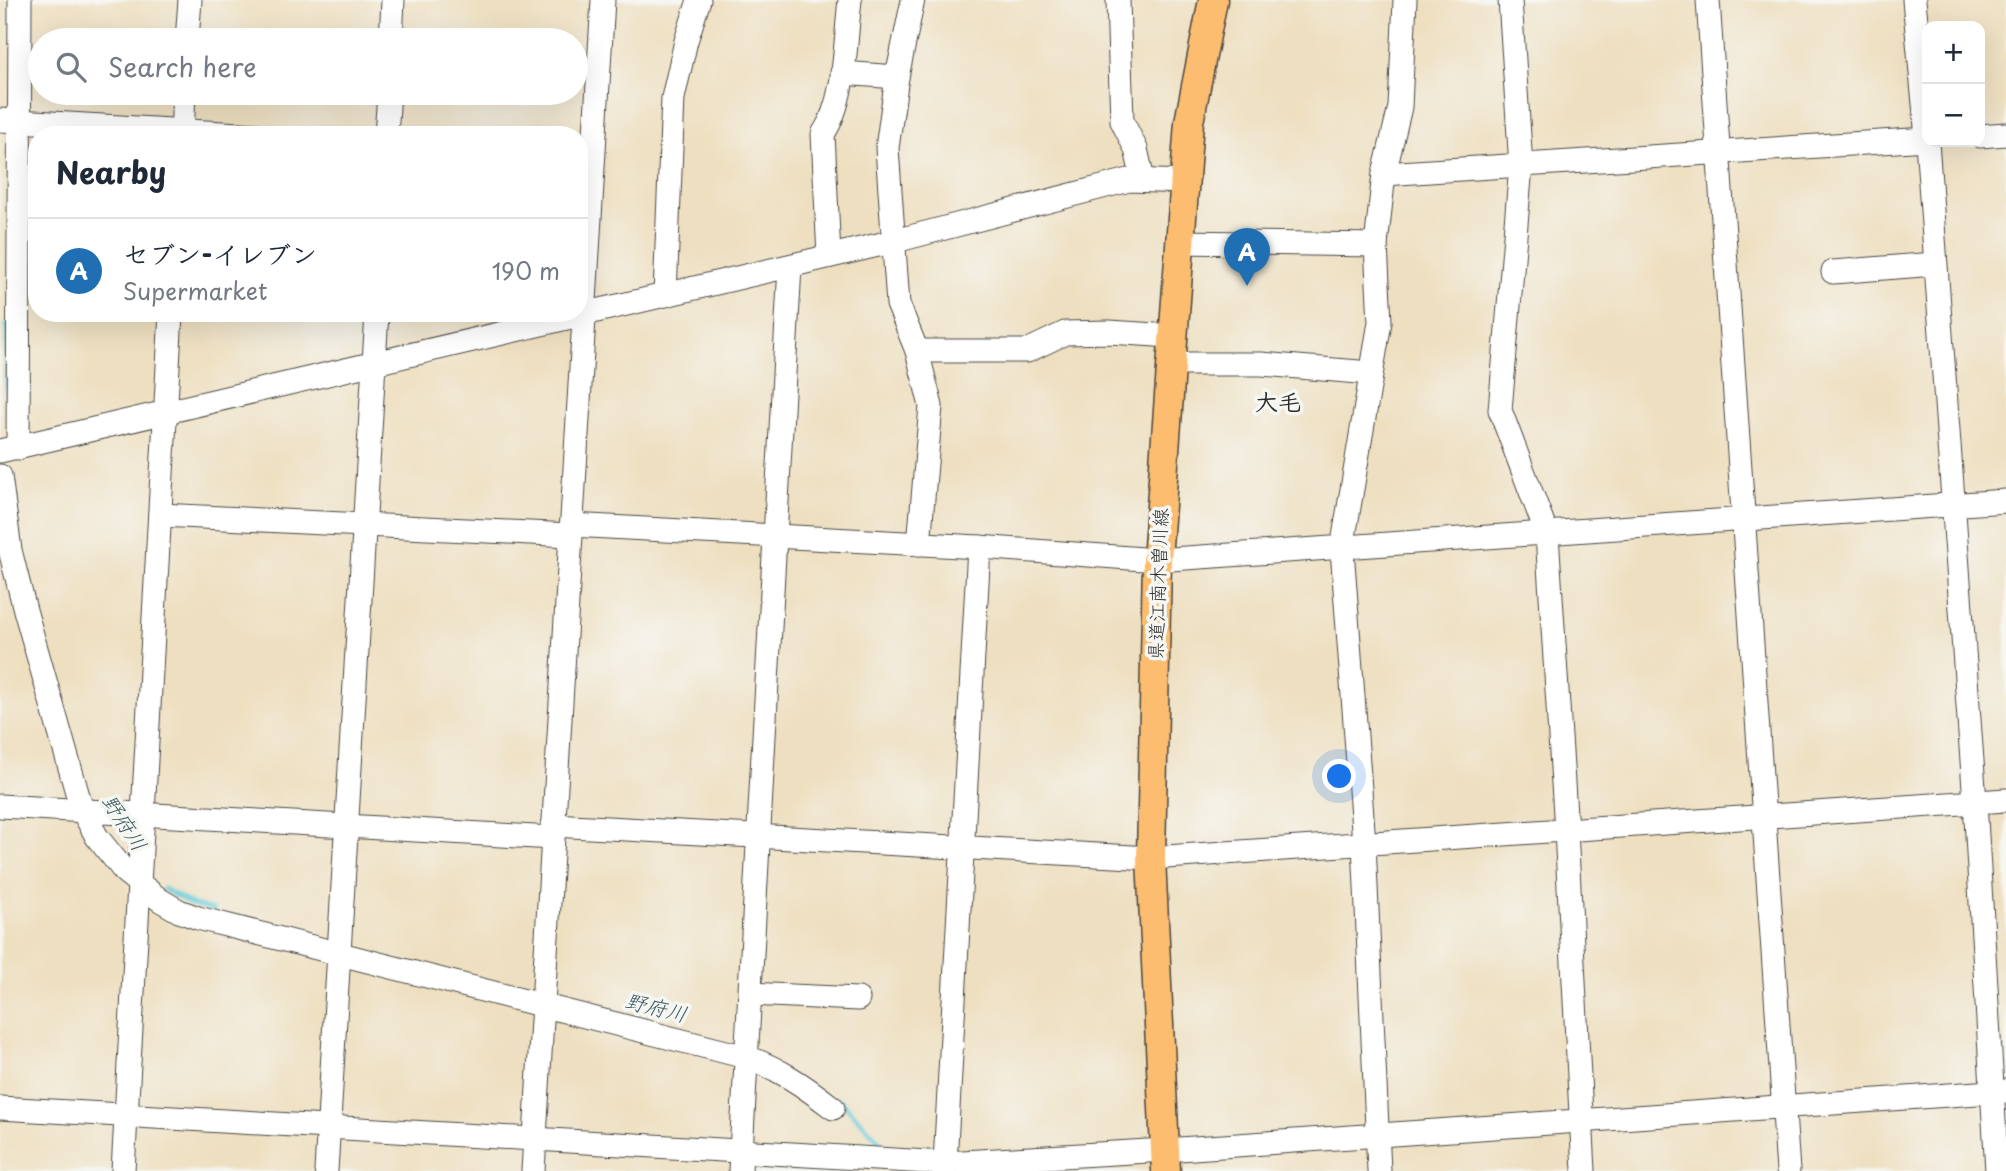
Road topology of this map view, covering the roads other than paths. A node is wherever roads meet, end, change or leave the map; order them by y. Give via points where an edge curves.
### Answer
1 (20, 0) edge
2 (190, 0) edge
3 (393, 0) edge
4 (603, 0) edge
5 (699, 0) edge
6 (850, 0) edge
7 (913, 0) edge
8 (1118, 0) edge
9 (1213, 0) edge
10 (1405, 0) edge
11 (1510, 0) edge
12 (1708, 0) edge
13 (1914, 0) edge
14 (188, 28) edge
15 (392, 28) edge
16 (842, 73) junction
17 (897, 77) junction
18 (1922, 86) edge
19 (183, 105) edge
20 (388, 105) edge
21 (10, 120) edge
22 (89, 126) edge
23 (182, 126) edge
24 (387, 126) edge
25 (588, 132) edge
26 (2006, 134) edge
27 (1985, 135) edge
28 (1922, 139) edge
29 (1928, 147) edge
30 (1718, 151) junction
31 (1521, 166) junction
32 (1384, 174) junction
33 (1143, 180) junction
34 (1185, 182) junction
35 (895, 241) junction
36 (1179, 242) junction
37 (1376, 246) junction
38 (829, 256) junction
39 (1935, 264) junction
40 (790, 266) junction
41 (1833, 272) dead end
42 (665, 295) junction
43 (588, 312) edge
44 (170, 322) edge
45 (376, 322) edge
46 (545, 322) edge
47 (583, 322) edge
48 (1171, 350) junction
49 (918, 351) junction
50 (374, 362) junction
51 (1371, 373) junction
52 (165, 412) junction
53 (9, 449) edge
54 (0, 476) edge
55 (2006, 502) edge
56 (1953, 505) junction
57 (160, 515) junction
58 (1744, 520) junction
59 (365, 525) junction
60 (571, 530) junction
61 (1547, 534) junction
62 (776, 537) junction
63 (919, 544) junction
64 (979, 547) junction
65 (1342, 548) junction
66 (1157, 560) junction
67 (2006, 800) edge
68 (1975, 802) junction
69 (0, 806) edge
70 (89, 811) junction
71 (144, 814) junction
72 (1763, 817) junction
73 (348, 825) junction
74 (1566, 830) junction
75 (553, 832) junction
76 (759, 836) junction
77 (1364, 843) junction
78 (963, 846) junction
79 (1151, 858) junction
80 (140, 878) junction
81 (340, 949) junction
82 (750, 994) junction
83 (858, 999) dead end
84 (543, 1000) junction
85 (747, 1050) junction
86 (1999, 1091) edge
87 (0, 1108) edge
88 (833, 1108) dead end
89 (1783, 1108) junction
90 (126, 1116) junction
91 (1580, 1122) junction
92 (328, 1127) junction
93 (1377, 1135) junction
94 (535, 1140) junction
95 (1166, 1160) edge
96 (741, 1161) edge
97 (826, 1163) edge
98 (945, 1163) junction
99 (884, 1165) edge
100 (123, 1171) edge
101 (326, 1171) edge
102 (533, 1171) edge
103 (1379, 1171) edge
104 (1584, 1171) edge
105 (1788, 1171) edge
106 (1997, 1171) edge

1 - 21 street
2 - 14 street
3 - 15 street
4 - 25 street
5 - 42 street via 673,98
6 - 16 street
7 - 17 street
8 - 33 street via 1122,121 1136,149
9 - 34 main road, 県道江南木曽川線 via 1189,122
10 - 32 street via 1400,107
11 - 31 street
12 - 30 street
13 - 18 street
16 - 17 street
16 - 38 street via 832,120 823,134
17 - 35 street via 887,148
19 - 23 street
20 - 24 street
21 - 22 street
21 - 53 street
26 - 27 street
28 - 30 street
29 - 39 street
30 - 31 street
30 - 58 street
31 - 32 street
31 - 61 street via 1500,410
32 - 37 street
33 - 34 street
33 - 35 street
34 - 36 main road, 県道江南木曽川線
35 - 38 street
35 - 49 street via 898,304
36 - 37 street
36 - 48 main road, 県道江南木曽川線
37 - 51 street via 1380,322
38 - 40 street
39 - 41 street
39 - 56 street
40 - 42 street
40 - 62 street
42 - 43 street
44 - 52 street
45 - 50 street
46 - 50 street
47 - 60 street
48 - 49 street via 1109,332 1065,332 1027,351
48 - 51 street
48 - 66 main road, 県道江南木曽川線
49 - 63 street via 931,406
50 - 52 street
50 - 59 street
51 - 65 street
52 - 53 street
52 - 57 street
54 - 70 street via 22,598
55 - 56 street
56 - 58 street
56 - 68 street
57 - 59 street
57 - 71 street
58 - 61 street
58 - 72 street
59 - 60 street
59 - 73 street
60 - 62 street
60 - 75 street
61 - 65 street
61 - 74 street
62 - 63 street
62 - 76 street
63 - 64 street
64 - 66 street
64 - 78 street
65 - 66 street
65 - 77 street
66 - 79 main road, 県道江南木曽川線
67 - 68 street
68 - 72 street
68 - 86 street
69 - 70 street
70 - 71 street
70 - 80 street via 110,855
71 - 73 street
71 - 80 street
72 - 74 street
72 - 89 street
73 - 75 street
73 - 81 street
74 - 77 street
74 - 91 street
75 - 76 street
75 - 84 street
76 - 78 street
76 - 82 street
77 - 79 street
77 - 93 street
78 - 79 street
78 - 98 street
79 - 95 main road, 県道江南木曽川線
80 - 81 street via 179,911 198,918
80 - 90 street
81 - 84 street
81 - 92 street
82 - 83 street
82 - 85 street
84 - 85 street
84 - 94 street
85 - 88 street
85 - 96 street
86 - 89 street
86 - 106 street
87 - 90 street
89 - 91 street
89 - 105 street
90 - 92 street
90 - 100 street
91 - 93 street
91 - 104 street
92 - 94 street
92 - 101 street
93 - 95 street
93 - 103 street
94 - 96 street
94 - 102 street
95 - 98 street
96 - 97 street
97 - 99 street
98 - 99 street

